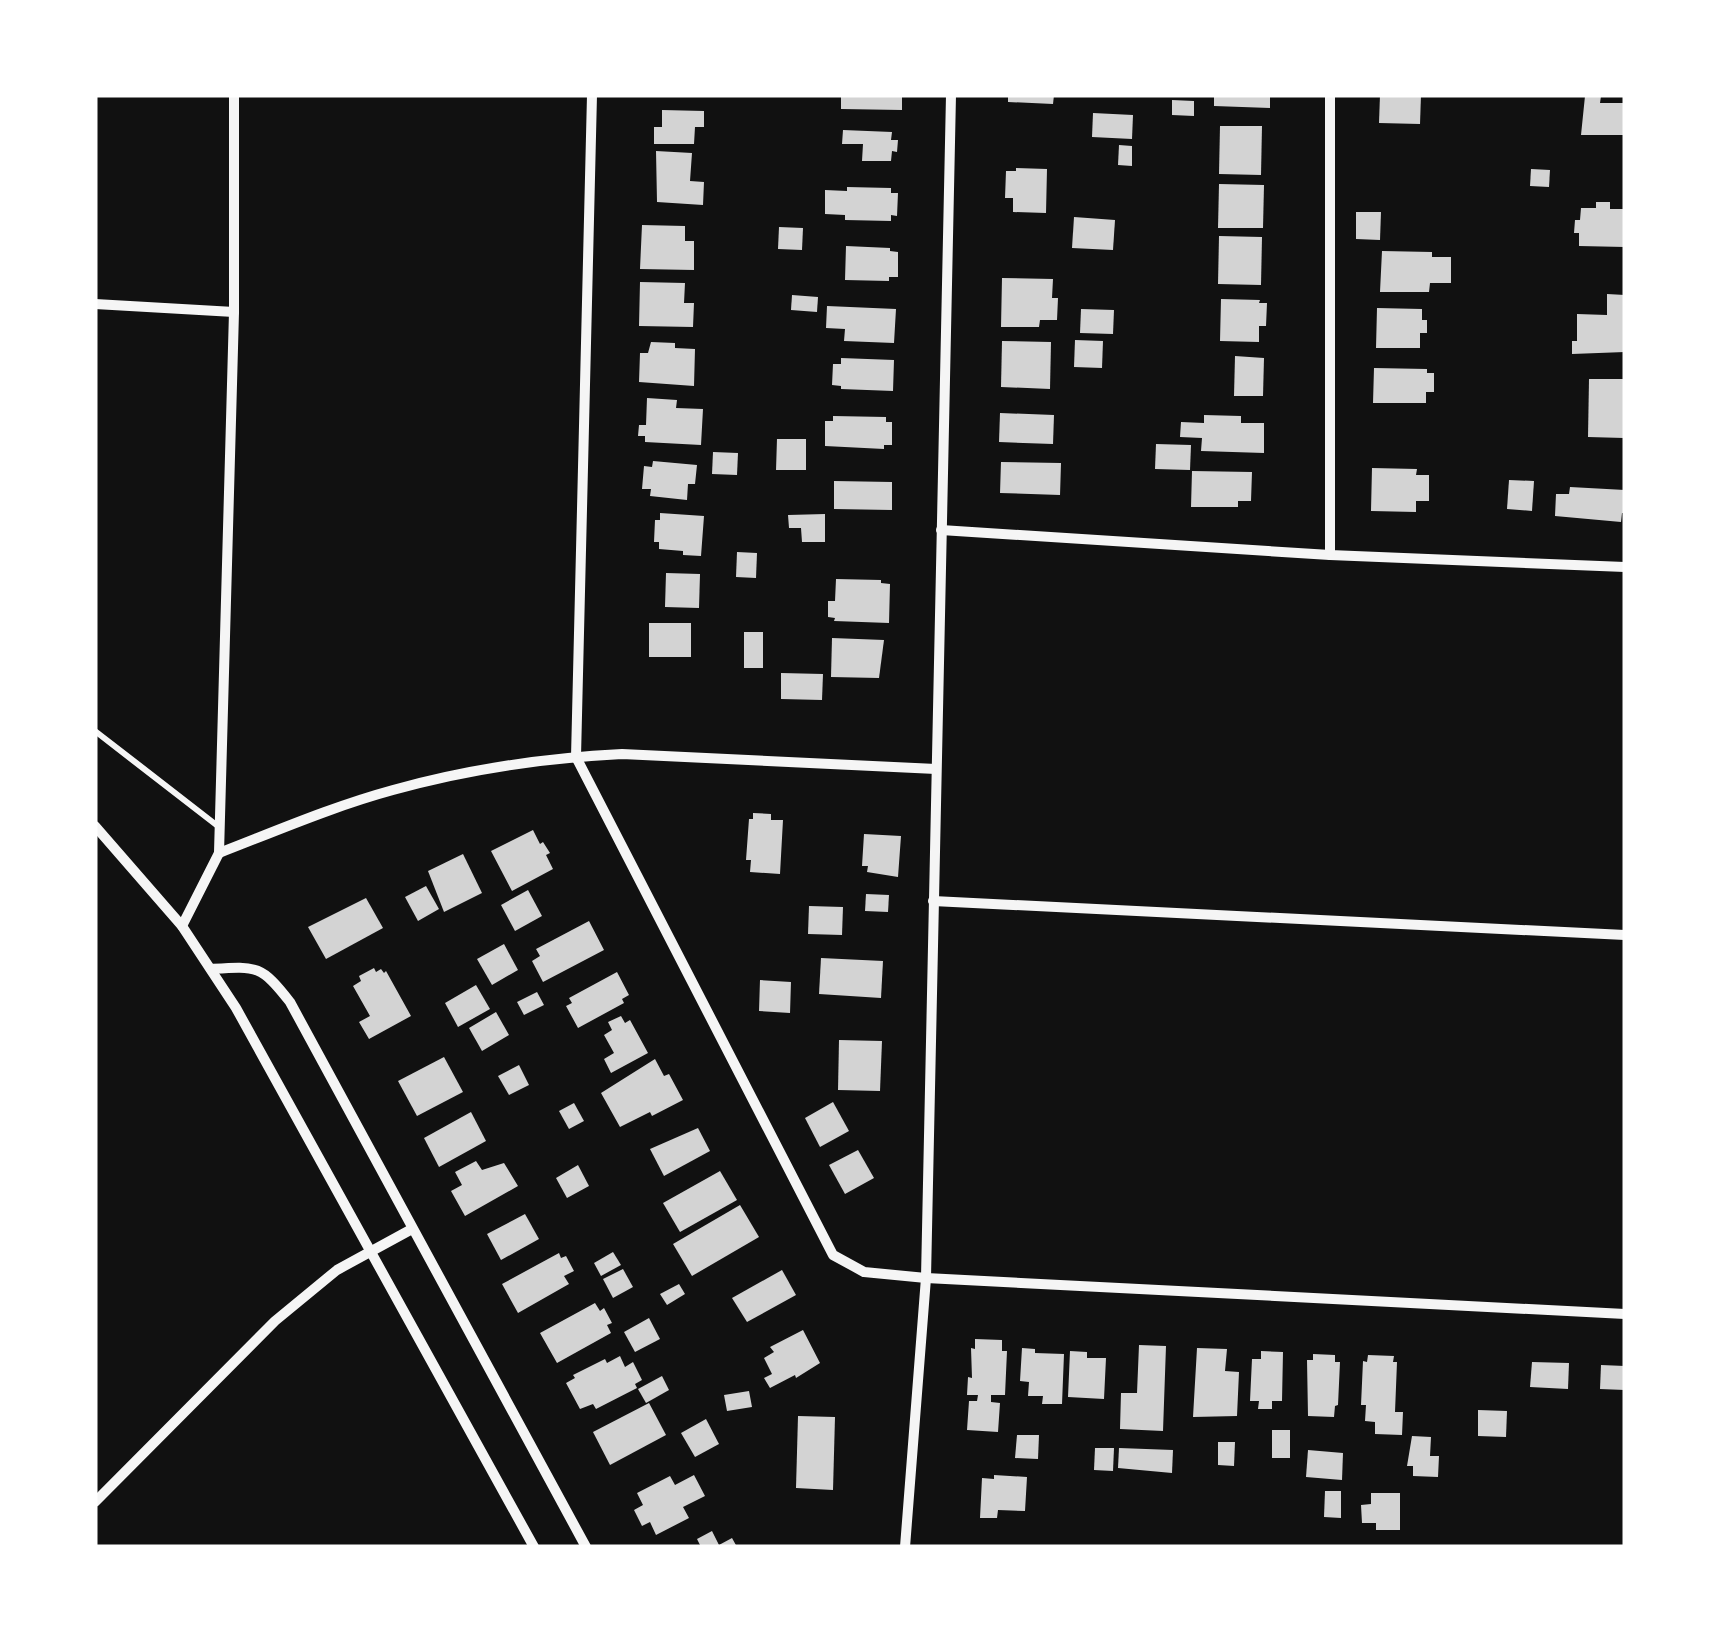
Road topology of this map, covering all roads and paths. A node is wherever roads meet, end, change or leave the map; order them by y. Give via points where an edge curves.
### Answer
1 (234, 95) edge
2 (592, 95) edge
3 (951, 95) edge
4 (1330, 95) edge
5 (95, 304) edge
6 (234, 312) junction
7 (940, 530) junction
8 (1330, 555) junction
9 (1625, 567) edge
10 (95, 731) edge
11 (576, 757) junction
12 (936, 770) junction
13 (95, 826) edge
14 (220, 827) junction
15 (219, 854) junction
16 (933, 902) junction
17 (182, 926) junction
18 (1625, 935) edge
19 (211, 969) junction
20 (412, 1230) junction
21 (370, 1250) junction
22 (926, 1278) junction
23 (1625, 1314) edge
24 (95, 1502) edge
25 (534, 1547) edge
26 (586, 1547) edge
27 (905, 1547) edge

1 - 6 street
2 - 11 street
3 - 7 street
4 - 8 street
5 - 6 street
6 - 14 street
7 - 8 street
7 - 12 street
8 - 9 street
10 - 14 lane
11 - 12 street
11 - 15 street via 391,790
11 - 22 street via 833,1256 864,1272
12 - 16 street
13 - 17 street
14 - 15 street
15 - 17 street
16 - 18 street
16 - 22 street
17 - 19 street
19 - 20 street via 246,967 268,974 290,1002
19 - 21 street
20 - 21 street
20 - 26 street
21 - 24 street via 275,1321
21 - 25 street
22 - 23 street
22 - 27 street

